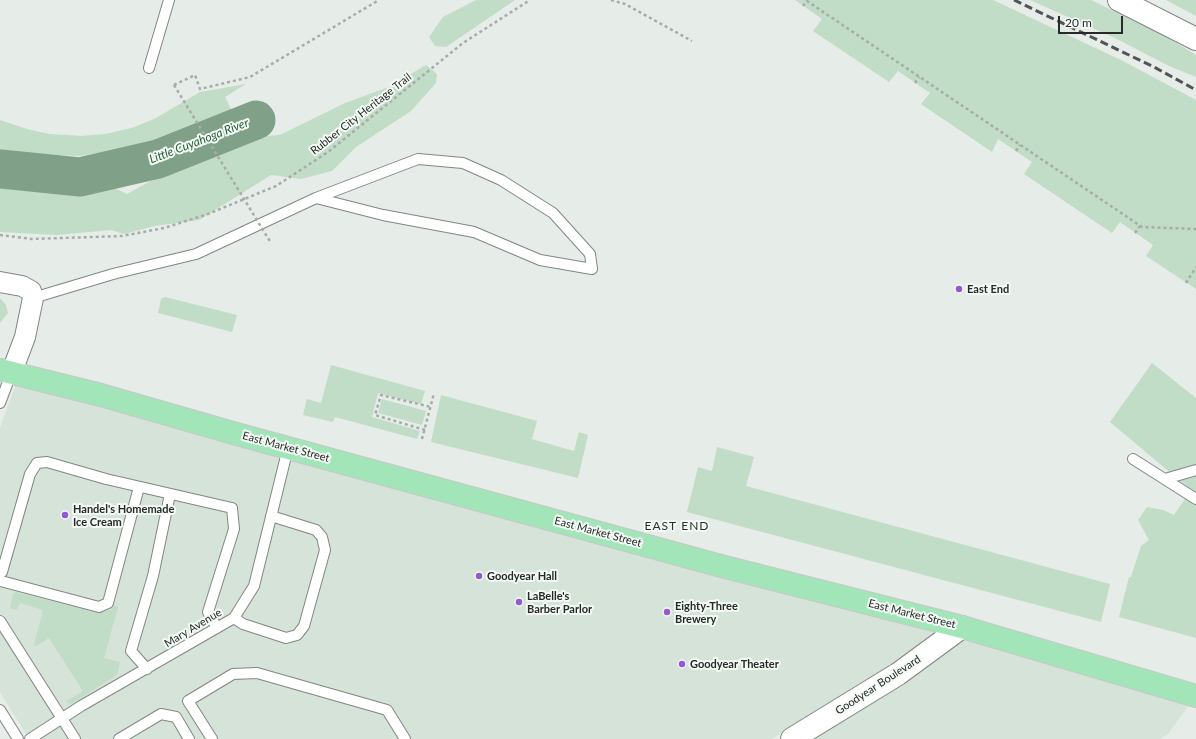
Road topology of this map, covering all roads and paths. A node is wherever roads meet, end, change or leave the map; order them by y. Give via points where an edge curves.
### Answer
1 (169, 0) edge
2 (380, 0) edge
3 (530, 0) edge
4 (611, 0) edge
5 (1120, 0) edge
6 (803, 6) dead end
7 (1196, 40) edge
8 (692, 41) dead end
9 (150, 68) dead end
10 (919, 77) junction
11 (915, 82) dead end
12 (1020, 145) junction
13 (1016, 151) dead end
14 (316, 198) junction
15 (1140, 226) junction
16 (1196, 229) edge
17 (1135, 232) dead end
18 (0, 235) edge
19 (270, 243) dead end
20 (1196, 267) edge
21 (0, 282) edge
22 (1186, 283) dead end
23 (33, 298) junction
24 (6, 372) edge
25 (434, 393) dead end
26 (0, 403) edge
27 (431, 407) junction
28 (425, 430) junction
29 (422, 439) dead end
30 (288, 448) junction
31 (1133, 459) dead end
32 (1196, 470) edge
33 (1165, 479) junction
34 (139, 487) junction
35 (170, 494) junction
36 (1196, 499) edge
37 (271, 516) junction
38 (1, 577) edge
39 (234, 618) junction
40 (0, 621) edge
41 (962, 627) junction
42 (217, 628) junction
43 (146, 669) junction
44 (1196, 696) edge
45 (0, 710) edge
46 (61, 718) junction
47 (18, 739) edge
48 (30, 739) edge
49 (75, 739) edge
50 (119, 739) edge
51 (189, 739) edge
52 (212, 739) edge
53 (405, 739) edge
54 (792, 739) edge

1 - 9 lane
2 - 19 path, bridge via 250,77 200,88 195,75 174,86
3 - 18 path, Rubber City Heritage Trail via 462,43 328,152 276,186 208,214 164,228 122,236 32,239
4 - 8 path via 625,4
5 - 7 street
6 - 10 path via 807,0
10 - 11 path
10 - 12 path
12 - 13 path
12 - 15 path
14 - 14 lane via 418,159 463,163 500,180 553,213 590,254 592,269 540,260 474,232 383,215
14 - 23 lane via 196,254 113,274
15 - 16 path
15 - 17 path
20 - 22 path
21 - 23 street via 22,286 31,291
23 - 24 street via 25,337
24 - 26 lane
24 - 30 main road, East Market Street via 101,395
25 - 27 path
27 - 28 path
27 - 28 path via 381,395 375,415
28 - 29 path
30 - 37 lane, Mary Avenue
30 - 41 main road, East Market Street via 725,567
31 - 33 lane
32 - 33 lane
33 - 36 lane
34 - 35 lane
34 - 38 lane via 47,462 37,462 30,474
34 - 38 lane via 108,603 99,607
35 - 42 lane via 232,508 234,529 208,612
35 - 43 lane via 153,576 131,651
37 - 39 lane, Mary Avenue via 254,586
37 - 39 lane via 316,530 322,536 325,550 304,626 297,635 286,638 243,624
39 - 42 lane, Mary Avenue
40 - 46 lane
41 - 44 main road, East Market Street
41 - 54 street, Goodyear Boulevard via 898,674
42 - 43 lane, Mary Avenue
43 - 46 lane, Mary Avenue
45 - 47 lane
46 - 48 lane, Mary Avenue
46 - 49 lane
50 - 51 lane via 161,714 176,717
52 - 53 lane via 188,701 233,674 257,673 388,710

